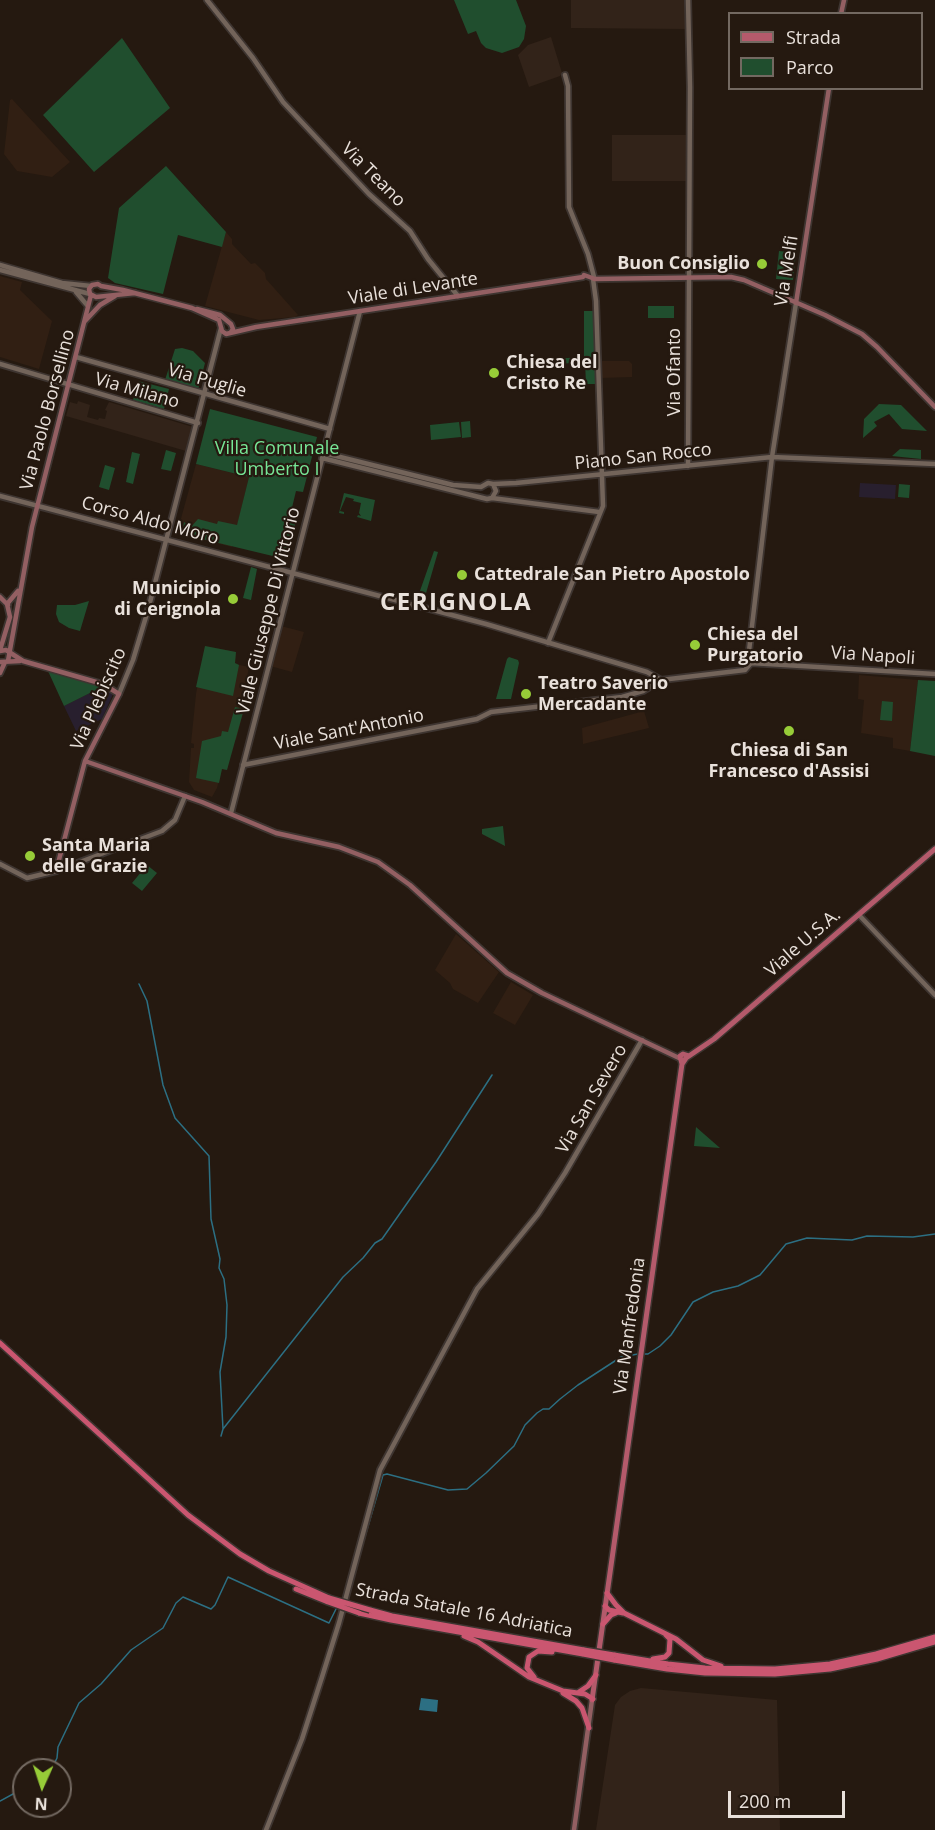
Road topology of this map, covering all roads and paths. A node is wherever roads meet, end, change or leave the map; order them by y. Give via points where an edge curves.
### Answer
1 (207, 0) edge
2 (688, 0) edge
3 (565, 75) dead end
4 (829, 90) edge
5 (0, 265) edge
6 (0, 270) edge
7 (595, 278) junction
8 (689, 278) junction
9 (91, 286) junction
10 (101, 286) junction
11 (76, 292) junction
12 (91, 294) junction
13 (135, 294) junction
14 (117, 295) junction
15 (100, 296) junction
16 (458, 296) junction
17 (796, 303) junction
18 (87, 305) junction
19 (192, 308) junction
20 (360, 311) junction
21 (85, 321) junction
22 (229, 323) junction
23 (256, 327) junction
24 (221, 328) junction
25 (229, 333) junction
26 (219, 343) junction
27 (76, 357) junction
28 (0, 364) edge
29 (69, 385) junction
30 (205, 394) junction
31 (935, 407) edge
32 (198, 423) junction
33 (330, 429) junction
34 (323, 455) junction
35 (772, 457) junction
36 (935, 464) edge
37 (688, 466) junction
38 (603, 474) junction
39 (493, 484) junction
40 (481, 487) junction
41 (0, 496) edge
42 (482, 497) junction
43 (492, 498) junction
44 (37, 505) junction
45 (599, 512) junction
46 (167, 539) junction
47 (293, 572) junction
48 (19, 589) junction
49 (0, 597) edge
50 (7, 604) junction
51 (15, 615) junction
52 (548, 643) junction
53 (0, 650) edge
54 (9, 653) junction
55 (23, 661) junction
56 (4, 662) edge
57 (751, 663) junction
58 (0, 673) edge
59 (935, 674) edge
60 (661, 680) junction
61 (118, 694) junction
62 (85, 761) junction
63 (243, 765) junction
64 (177, 793) junction
65 (185, 796) junction
66 (194, 799) junction
67 (182, 806) junction
68 (231, 813) junction
69 (935, 849) edge
70 (0, 864) edge
71 (56, 872) junction
72 (859, 915) junction
73 (935, 995) edge
74 (642, 1040) junction
75 (682, 1058) junction
76 (0, 1346) edge
77 (607, 1593) junction
78 (328, 1600) junction
79 (616, 1605) junction
80 (605, 1606) junction
81 (621, 1613) junction
82 (603, 1624) junction
83 (424, 1626) junction
84 (664, 1632) junction
85 (935, 1637) edge
86 (935, 1642) edge
87 (584, 1652) junction
88 (614, 1657) junction
89 (636, 1659) junction
90 (743, 1670) junction
91 (596, 1675) junction
92 (540, 1682) junction
93 (557, 1689) junction
94 (577, 1693) junction
95 (570, 1697) junction
96 (592, 1700) junction
97 (589, 1728) junction
98 (266, 1830) edge
99 (574, 1830) edge

1 - 16 street, Via Teano via 283,102 369,194 410,231
2 - 8 street, Via Ofanto
3 - 7 street via 569,207
4 - 17 main road, Via Melfi
5 - 9 street via 62,283
6 - 11 street
7 - 8 main road, Viale di Levante
7 - 16 main road, Viale di Levante via 584,276
7 - 38 street
8 - 17 main road, Viale di Levante via 737,278
8 - 37 street, Via Ofanto
9 - 10 main road
9 - 12 main road
10 - 13 main road, Viale di Levante
10 - 15 main road
11 - 12 street
11 - 18 street
12 - 15 main road
12 - 18 main road
13 - 14 main road, Viale di Levante
13 - 19 main road, Viale di Levante
14 - 15 main road, Viale di Levante
14 - 21 main road
15 - 21 main road
16 - 20 main road, Viale di Levante
17 - 31 main road, Viale di Levante via 865,336
17 - 35 street, Via Melfi
18 - 21 main road
19 - 22 main road, Viale di Levante via 215,313
19 - 24 main road, Viale di Levante via 213,316
20 - 23 main road, Viale di Levante
20 - 33 street, Viale Giuseppe Di Vittorio
21 - 27 main road, Via Paolo Borsellino
22 - 23 main road, Viale di Levante
22 - 24 main road
22 - 25 main road via 233,329
23 - 25 main road, Viale di Levante
24 - 25 main road, Viale di Levante
24 - 26 street
25 - 26 street
26 - 30 street, Via Plebiscito
27 - 29 main road, Via Paolo Borsellino
27 - 30 street, Via Puglie
28 - 29 street, Via Milano
29 - 32 street, Via Milano
29 - 44 main road, Via Paolo Borsellino
30 - 32 street, Via Plebiscito
30 - 33 street, Via Puglie
32 - 46 street, Via Plebiscito
33 - 34 street, Viale Giuseppe Di Vittorio
34 - 40 street via 453,485
34 - 42 street
34 - 47 street, Viale Giuseppe Di Vittorio
35 - 36 street, Piano San Rocco
35 - 37 street, Piano San Rocco
35 - 57 street, Via Melfi via 749,651
37 - 38 street, Piano San Rocco
38 - 39 street, Piano San Rocco
38 - 45 street via 603,506
39 - 40 street
39 - 43 street via 496,491
40 - 42 street
41 - 44 street, Corso Aldo Moro
42 - 43 street
43 - 45 street
44 - 46 street, Corso Aldo Moro
44 - 48 main road, Via Paolo Borsellino
45 - 52 street
46 - 47 street, Corso Aldo Moro
46 - 61 street, Via Plebiscito via 133,660
47 - 52 street, Corso Aldo Moro
47 - 63 street, Viale Giuseppe Di Vittorio
48 - 50 main road
48 - 51 main road, Via Paolo Borsellino
49 - 50 main road
50 - 51 main road
50 - 53 main road via 10,617
51 - 54 main road, Via Paolo Borsellino
52 - 60 street, Corso Aldo Moro via 647,672
53 - 54 main road
54 - 55 main road
54 - 56 main road, Via Paolo Borsellino
55 - 56 main road
55 - 61 main road via 103,684
56 - 58 main road, Via Paolo Borsellino
57 - 59 street, Via Napoli
57 - 60 street, Via Napoli via 745,670
60 - 63 street, Viale Sant'Antonio via 643,691 613,699 491,712 477,719
61 - 62 main road, Via Plebiscito
62 - 64 main road
62 - 71 main road, Via Plebiscito
63 - 68 street, Viale Giuseppe Di Vittorio
64 - 65 main road
64 - 67 street
65 - 66 main road
65 - 67 street
66 - 67 street
66 - 68 main road
67 - 71 street via 175,820 162,831
68 - 74 main road via 276,833 339,847 378,862 410,885 507,973
69 - 72 main road, Viale U.S.A.
70 - 71 street via 27,878
72 - 73 street
72 - 75 main road, Viale U.S.A. via 701,1050
74 - 75 main road
74 - 98 street, Via San Severo via 538,1215 477,1289 380,1470 339,1623 302,1739
75 - 77 main road, Via Manfredonia
76 - 78 highway, Strada Statale 16 Adriatica via 178,1507 240,1556 278,1579
77 - 79 highway
77 - 80 main road, Via Manfredonia
78 - 83 highway, Strada Statale 16 Adriatica, bridge via 359,1613
78 - 87 highway, Strada Statale 16 Adriatica, bridge
79 - 80 highway
79 - 81 highway
80 - 81 highway
80 - 82 main road, Via Manfredonia
81 - 82 highway via 611,1615
81 - 84 highway
82 - 91 main road, Via Manfredonia
83 - 87 highway, Strada Statale 16 Adriatica
83 - 92 highway via 474,1640
84 - 89 highway via 671,1647 665,1657
84 - 90 highway via 703,1660
85 - 90 highway, Strada Statale 16 Adriatica via 830,1664
86 - 88 highway, Strada Statale 16 Adriatica via 830,1669 775,1674 667,1669
87 - 88 highway, Strada Statale 16 Adriatica, bridge
87 - 92 highway via 534,1653 527,1668
88 - 89 highway, Strada Statale 16 Adriatica
89 - 90 highway, Strada Statale 16 Adriatica
91 - 94 highway via 586,1689
91 - 96 main road, Via Manfredonia
92 - 93 highway
93 - 94 highway
93 - 95 highway
94 - 96 highway
95 - 96 highway
95 - 97 highway via 582,1708
96 - 97 main road
97 - 99 main road

